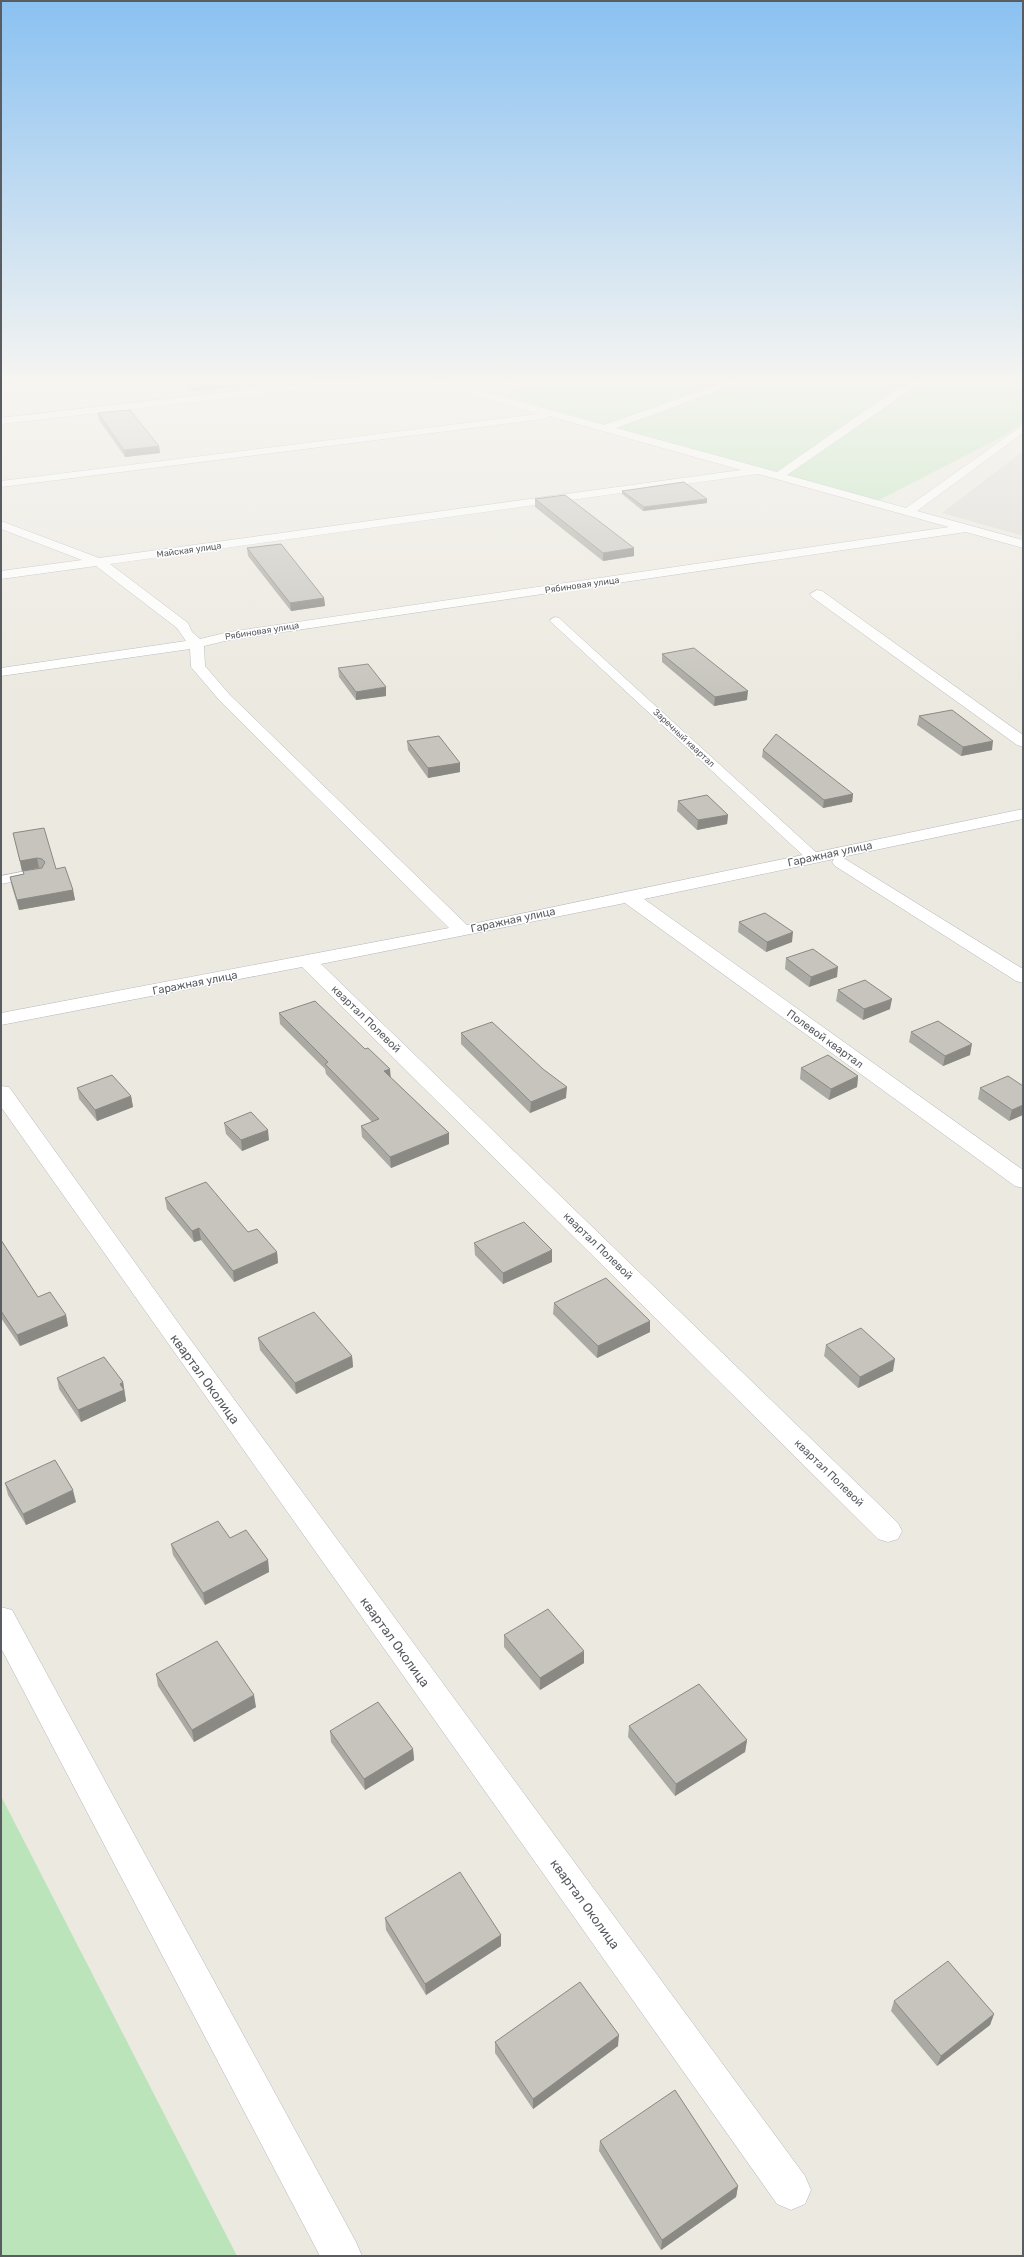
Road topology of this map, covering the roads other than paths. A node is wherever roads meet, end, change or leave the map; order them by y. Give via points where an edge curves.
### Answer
1 (660, 484) edge
2 (809, 484) edge
3 (946, 484) edge
4 (908, 512) junction
5 (1, 525) edge
6 (969, 528) junction
7 (1023, 544) edge
8 (99, 562) junction
9 (1, 575) edge
10 (817, 594) dead end
11 (555, 620) dead end
12 (197, 644) junction
13 (1, 672) edge
14 (1023, 742) edge
15 (1023, 814) edge
16 (813, 857) junction
17 (841, 862) dead end
18 (39, 873) edge
19 (1, 880) edge
20 (628, 896) junction
21 (462, 931) junction
22 (307, 961) junction
23 (1023, 977) edge
24 (1, 1019) edge
25 (1, 1092) edge
26 (1023, 1181) edge
27 (888, 1531) dead end
28 (1, 1619) edge
29 (791, 2190) dead end
30 (342, 2256) edge

1 - 8 street, Майская улица
2 - 4 street
3 - 4 street
4 - 6 street
5 - 8 street
6 - 7 street
6 - 12 street, Рябиновая улица via 237,635
8 - 9 street, Майская улица
8 - 12 street via 183,626 186,634
10 - 14 street
11 - 16 lane, Заречный квартал
12 - 13 street, Рябиновая улица
12 - 21 street via 198,666 225,698
15 - 16 street, Гаражная улица
16 - 20 street, Гаражная улица
17 - 23 street
18 - 19 lane
20 - 21 street, Гаражная улица
20 - 26 street, Полевой квартал
21 - 22 street, Гаражная улица
22 - 24 street, Гаражная улица
22 - 27 street, квартал Полевой
25 - 29 street, квартал Околица
28 - 30 street

